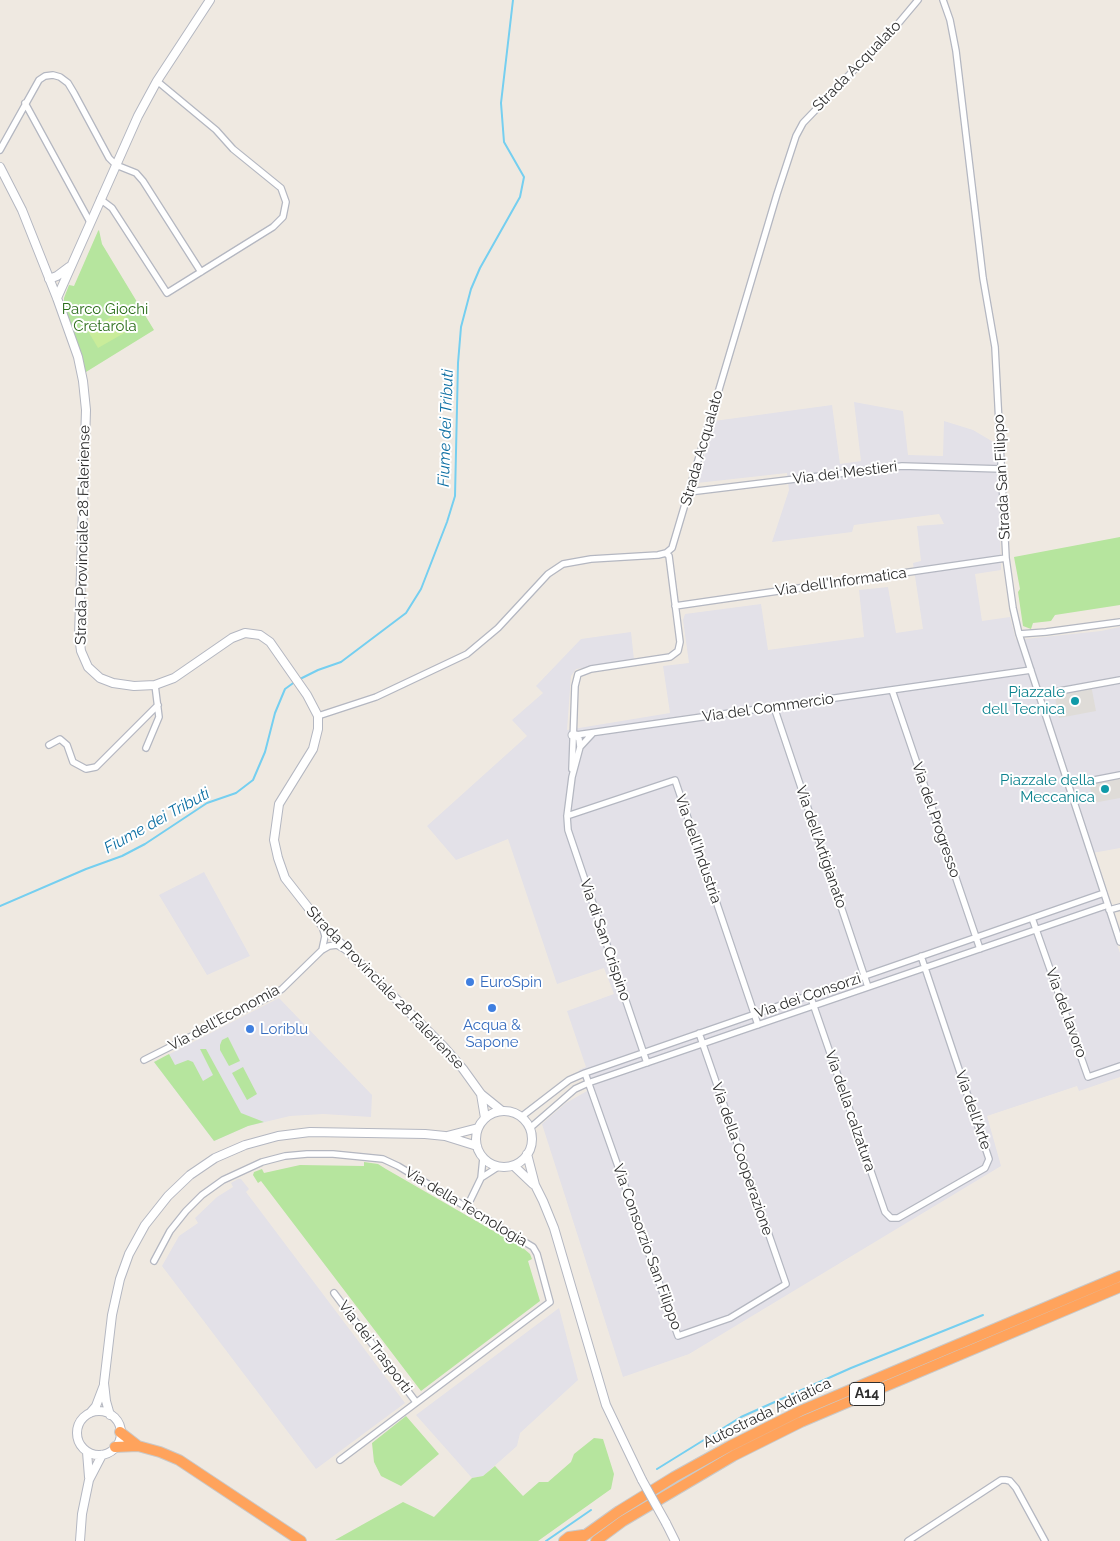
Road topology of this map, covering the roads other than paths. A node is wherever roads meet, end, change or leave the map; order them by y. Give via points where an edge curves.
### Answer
1 (210, 0) edge
2 (918, 0) edge
3 (943, 0) edge
4 (157, 81) junction
5 (25, 104) junction
6 (0, 150) edge
7 (116, 165) junction
8 (0, 167) edge
9 (100, 200) junction
10 (90, 222) junction
11 (71, 266) junction
12 (201, 272) junction
13 (64, 281) junction
14 (50, 282) junction
15 (57, 298) junction
16 (1002, 469) junction
17 (689, 492) junction
18 (666, 552) junction
19 (1006, 558) junction
20 (675, 606) junction
21 (1120, 622) edge
22 (1019, 634) junction
23 (1031, 670) junction
24 (1120, 680) edge
25 (155, 685) junction
26 (892, 690) junction
27 (1054, 692) dead end
28 (158, 705) junction
29 (774, 707) junction
30 (318, 716) junction
31 (593, 733) junction
32 (574, 735) junction
33 (49, 746) dead end
34 (580, 747) junction
35 (146, 748) dead end
36 (1120, 775) edge
37 (572, 777) junction
38 (1089, 780) dead end
39 (567, 816) junction
40 (1104, 893) junction
41 (1109, 907) junction
42 (1120, 907) edge
43 (1032, 918) junction
44 (321, 924) junction
45 (1036, 930) junction
46 (331, 934) junction
47 (976, 937) junction
48 (1120, 942) edge
49 (327, 944) junction
50 (346, 949) junction
51 (980, 949) junction
52 (921, 956) junction
53 (925, 968) junction
54 (865, 976) junction
55 (868, 987) junction
56 (810, 995) junction
57 (813, 1006) junction
58 (755, 1014) junction
59 (758, 1025) junction
60 (699, 1033) junction
61 (703, 1044) junction
62 (644, 1052) junction
63 (144, 1060) dead end
64 (647, 1063) junction
65 (1120, 1066) edge
66 (585, 1072) junction
67 (588, 1083) junction
68 (481, 1094) junction
69 (502, 1111) junction
70 (521, 1117) junction
71 (485, 1118) junction
72 (478, 1128) junction
73 (530, 1128) junction
74 (446, 1136) junction
75 (477, 1146) junction
76 (527, 1154) junction
77 (483, 1158) junction
78 (514, 1166) junction
79 (498, 1167) junction
80 (481, 1178) junction
81 (535, 1185) junction
82 (467, 1207) junction
83 (898, 1218) joint
84 (154, 1261) dead end
85 (1120, 1276) edge
86 (786, 1284) joint
87 (1120, 1287) edge
88 (334, 1293) dead end
89 (104, 1383) junction
90 (416, 1402) junction
91 (90, 1413) junction
92 (110, 1415) junction
93 (120, 1432) junction
94 (138, 1446) junction
95 (115, 1447) junction
96 (87, 1452) junction
97 (102, 1455) junction
98 (340, 1460) dead end
99 (89, 1480) junction
100 (623, 1521) junction
101 (586, 1534) junction
102 (80, 1541) edge
103 (302, 1541) edge
104 (564, 1541) edge
105 (577, 1541) edge
106 (596, 1541) edge
107 (604, 1541) edge
108 (675, 1541) edge
109 (908, 1541) edge
110 (1045, 1541) edge

1 - 4 main road
2 - 17 street, Strada Acqualato via 799,129
3 - 16 street, Strada San Filippo via 956,51 983,278 995,347
4 - 7 main road
4 - 12 street via 275,182 286,202 283,217 273,227
5 - 6 street
5 - 7 street via 39,80 45,76 60,77 71,88 109,158
5 - 10 street
7 - 9 main road
7 - 12 street via 136,173 143,181
8 - 14 main road, Strada Provinciale 28 Faleriense via 22,210
9 - 10 main road
9 - 12 street via 112,208 167,293
10 - 11 main road
11 - 13 main road
11 - 14 main road
13 - 14 main road via 59,284
13 - 15 main road
14 - 15 main road, Strada Provinciale 28 Faleriense
15 - 25 main road, Strada Provinciale 28 Faleriense via 78,357 86,410 81,651 88,667 100,678 126,685
16 - 17 street, Via dei Mestieri via 902,466
16 - 19 street, Strada San Filippo
17 - 18 street, Strada Acqualato via 675,541
18 - 20 street
18 - 30 street via 646,557 590,559 563,564 548,574 491,634 467,654 376,697
19 - 20 street, Via dell'Informatica
19 - 22 street, Strada San Filippo
20 - 32 street via 680,642 675,655 585,670 578,674
21 - 22 street
22 - 23 street, Strada San Filippo
23 - 26 street, Via del Commercio
23 - 40 street, Strada San Filippo
24 - 27 street
25 - 28 street
25 - 30 main road, Strada Provinciale 28 Faleriense via 174,678 232,638 245,633 260,635 270,642 288,666
26 - 29 street, Via del Commercio
26 - 47 street, Via del Progresso
28 - 33 street via 96,767 86,769 73,762 67,745 60,739
28 - 35 street via 159,717
29 - 31 street, Via del Commercio
29 - 54 street, Via dell'Artigianato
30 - 44 main road, Strada Provinciale 28 Faleriense via 313,749 279,804 274,840 285,878
31 - 32 street, Via del Commercio
31 - 34 street
32 - 34 street via 579,739
32 - 37 street
34 - 37 street
36 - 38 street
37 - 39 street
39 - 58 street, Via dell'Industria via 675,780
39 - 62 street, Via di San Crispino via 568,830
40 - 41 street, Strada San Filippo
40 - 43 street, Via dei Consorzi
41 - 42 street, Via dei Consorzi
41 - 45 street, Via dei Consorzi
41 - 48 street, Strada San Filippo
43 - 45 street, Via del lavoro
43 - 47 street, Via dei Consorzi
44 - 46 main road, Strada Provinciale 28 Faleriense
44 - 49 street
45 - 51 street, Via dei Consorzi
45 - 65 street, Via del lavoro via 1088,1077
46 - 49 street via 333,938
46 - 50 main road, Strada Provinciale 28 Faleriense
47 - 51 street, Via del Progresso
47 - 52 street, Via dei Consorzi
49 - 50 street
49 - 63 street, Via dell'Economia via 273,996
50 - 68 main road, Strada Provinciale 28 Faleriense via 452,1056
51 - 53 street, Via dei Consorzi
52 - 53 street, Via dell'Arte
52 - 54 street, Via dei Consorzi
53 - 55 street, Via dei Consorzi
53 - 83 street, Via dell'Arte via 989,1159 985,1168
54 - 55 street, Via dell'Artigianato
54 - 56 street, Via dei Consorzi
55 - 57 street, Via dei Consorzi
56 - 57 street, Via della calzatura
56 - 58 street, Via dei Consorzi
57 - 59 street, Via dei Consorzi
57 - 83 street, Via della calzatura via 885,1212 891,1218
58 - 59 street, Via dell'Industria
58 - 60 street, Via dei Consorzi
59 - 61 street, Via dei Consorzi
60 - 61 street, Via della Cooperazione
60 - 62 street, Via dei Consorzi
61 - 64 street, Via dei Consorzi
61 - 86 street, Via della Cooperazione
62 - 64 street, Via di San Crispino
62 - 66 street, Via dei Consorzi
64 - 67 street, Via dei Consorzi
66 - 67 street, Via Consorzio San Filippo
66 - 70 street, Via dei Consorzi via 569,1080
67 - 73 street, Via dei Consorzi via 575,1089
67 - 86 street, Via Consorzio San Filippo via 678,1336 730,1318
68 - 69 main road, Strada Provinciale 28 Faleriense
68 - 71 main road, Strada Provinciale 28 Faleriense
69 - 70 main road
69 - 71 main road
70 - 73 main road
71 - 72 main road
72 - 74 main road
72 - 75 main road
73 - 76 main road via 531,1146
74 - 75 main road
74 - 89 main road via 342,1132 278,1136 230,1151 190,1175 145,1225 130,1254 120,1279 112,1315
75 - 77 main road
76 - 78 main road
76 - 81 main road
77 - 79 main road
77 - 80 street
78 - 79 main road
78 - 81 main road
79 - 80 street
80 - 82 street
81 - 108 main road, bridge via 554,1228 606,1405
82 - 84 street, Via della Tecnologia via 383,1159 333,1154 285,1156 242,1170 202,1196 170,1231
82 - 90 street, Via della Tecnologia via 533,1248 550,1302
85 - 101 highway, Autostrada Adriatica / A14 via 800,1411 674,1477
87 - 100 highway, Autostrada Adriatica / A14 via 801,1422 733,1456
88 - 90 street, Via dei Trasporti
89 - 91 main road
89 - 92 main road
90 - 98 street, Via della Tecnologia
91 - 92 main road via 97,1411
91 - 96 main road via 80,1422 77,1435 78,1442
92 - 93 main road
93 - 94 highway
93 - 95 main road
94 - 95 highway
94 - 103 highway via 179,1460
95 - 97 main road
96 - 97 main road
96 - 99 main road
97 - 99 main road
99 - 102 main road
100 - 106 highway, Autostrada Adriatica / A14
100 - 107 highway
101 - 104 highway
101 - 105 highway, Autostrada Adriatica / A14
109 - 110 street via 1001,1480 1010,1481 1016,1488

